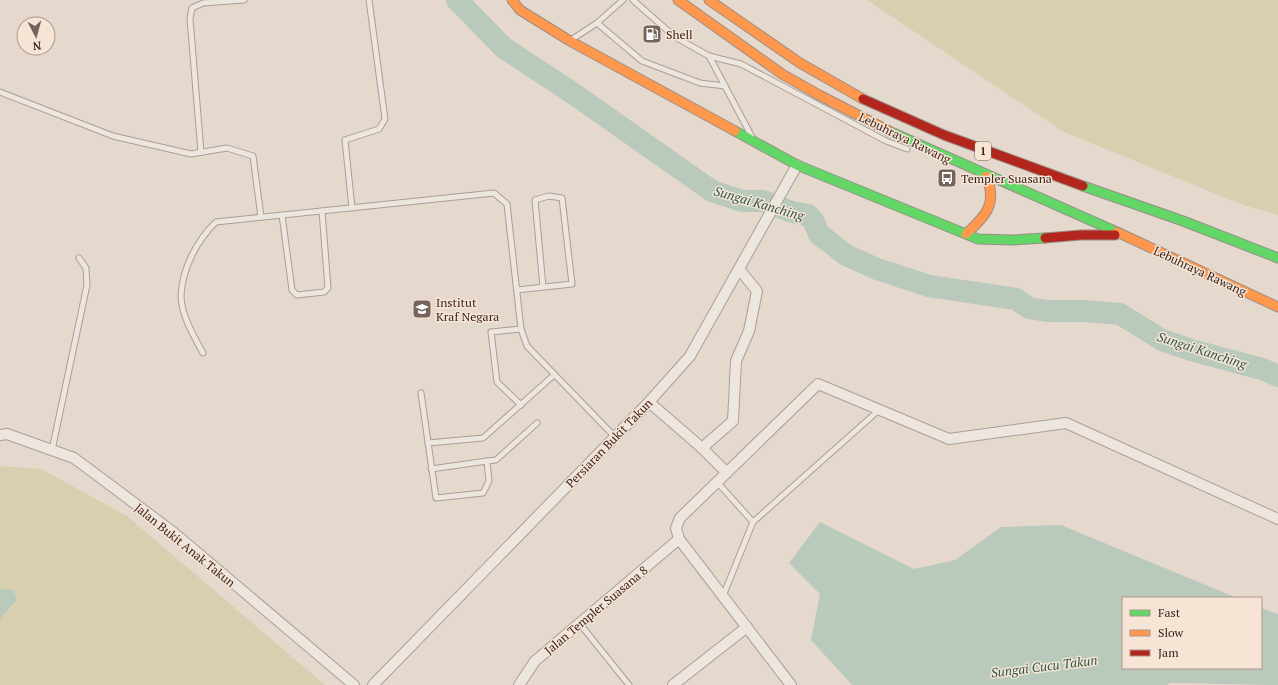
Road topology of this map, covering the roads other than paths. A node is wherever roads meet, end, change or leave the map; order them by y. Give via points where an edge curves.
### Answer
1 (244, 0) edge
2 (369, 0) edge
3 (512, 0) edge
4 (623, 0) edge
5 (633, 0) edge
6 (678, 0) edge
7 (709, 0) edge
8 (596, 23) junction
9 (570, 40) junction
10 (709, 56) junction
11 (725, 86) junction
12 (0, 92) edge
13 (754, 141) junction
14 (201, 152) junction
15 (915, 152) dead end
16 (944, 162) dead end
17 (797, 165) junction
18 (965, 167) junction
19 (986, 176) junction
20 (352, 208) junction
21 (322, 211) junction
22 (282, 215) junction
23 (261, 217) junction
24 (966, 234) junction
25 (1126, 236) junction
26 (79, 258) dead end
27 (1278, 258) edge
28 (740, 269) junction
29 (543, 287) junction
30 (517, 290) junction
31 (1278, 307) edge
32 (521, 329) junction
33 (203, 353) dead end
34 (554, 375) junction
35 (421, 393) dead end
36 (649, 402) junction
37 (520, 405) junction
38 (879, 410) junction
39 (537, 423) dead end
40 (0, 435) edge
41 (614, 436) junction
42 (428, 443) junction
43 (702, 448) junction
44 (52, 450) junction
45 (486, 461) junction
46 (431, 469) junction
47 (727, 473) junction
48 (717, 482) junction
49 (1278, 519) edge
50 (753, 522) junction
51 (679, 539) junction
52 (723, 596) junction
53 (580, 624) junction
54 (747, 627) junction
55 (354, 685) edge
56 (374, 685) edge
57 (519, 685) edge
58 (629, 685) edge
59 (673, 685) edge
60 (791, 685) edge

1 - 14 lane via 203,4 192,8 190,19
2 - 20 lane via 384,119 379,129 345,140
3 - 9 main road via 520,10
4 - 8 lane
5 - 10 lane via 675,37
6 - 18 main road, Lebuhraya Rawang / 1 via 739,46 818,95
7 - 27 main road, Lebuhraya Rawang / 1 via 751,32 822,76 896,115 1025,168 1231,238
8 - 9 lane
8 - 11 lane via 642,60 700,83
9 - 13 main road
10 - 11 lane
10 - 15 lane via 741,64 886,141
11 - 13 lane
12 - 14 lane via 113,136 191,154
13 - 17 main road
14 - 23 lane via 227,148 253,156
16 - 18 lane
17 - 24 main road
17 - 28 street, Persiaran Bukit Takun
18 - 19 main road, Lebuhraya Rawang / 1
19 - 24 main road via 991,185 988,208 981,222
19 - 25 main road, Lebuhraya Rawang / 1
20 - 21 lane
20 - 30 lane via 494,193 507,204
21 - 22 lane
21 - 22 lane via 328,288 324,292 297,295 292,290
22 - 23 lane
23 - 33 lane via 216,222 203,234 192,255 181,297 189,328
24 - 25 main road via 994,241 1081,234
25 - 31 main road, Lebuhraya Rawang / 1
26 - 44 lane via 86,268 87,285
28 - 36 street, Persiaran Bukit Takun via 690,356
28 - 43 street via 757,291 749,331 736,361 733,421
29 - 29 lane via 572,284 562,198 549,196 535,200
29 - 30 lane
30 - 32 lane
32 - 34 lane via 526,346
32 - 37 lane via 491,332 497,382
34 - 37 lane
34 - 41 lane
35 - 42 lane
36 - 41 street, Persiaran Bukit Takun
36 - 43 street
37 - 42 lane via 483,438
38 - 47 street via 818,384
38 - 49 street via 949,439 1066,423
38 - 50 lane
39 - 45 lane via 496,460
40 - 44 street, Jalan Bukit Anak Takun via 7,434
41 - 56 street, Persiaran Bukit Takun
42 - 46 lane
43 - 47 street
44 - 55 street, Jalan Bukit Anak Takun via 74,458 173,532
45 - 46 lane
45 - 46 lane via 489,481 483,493 436,498
47 - 48 street
48 - 50 lane
48 - 51 street via 680,518 676,528
50 - 52 lane
51 - 52 street
51 - 53 street, Jalan Templer Suasana 8
52 - 54 street
53 - 57 street, Jalan Templer Suasana 8 via 535,661
53 - 58 lane
54 - 59 street
54 - 60 street

